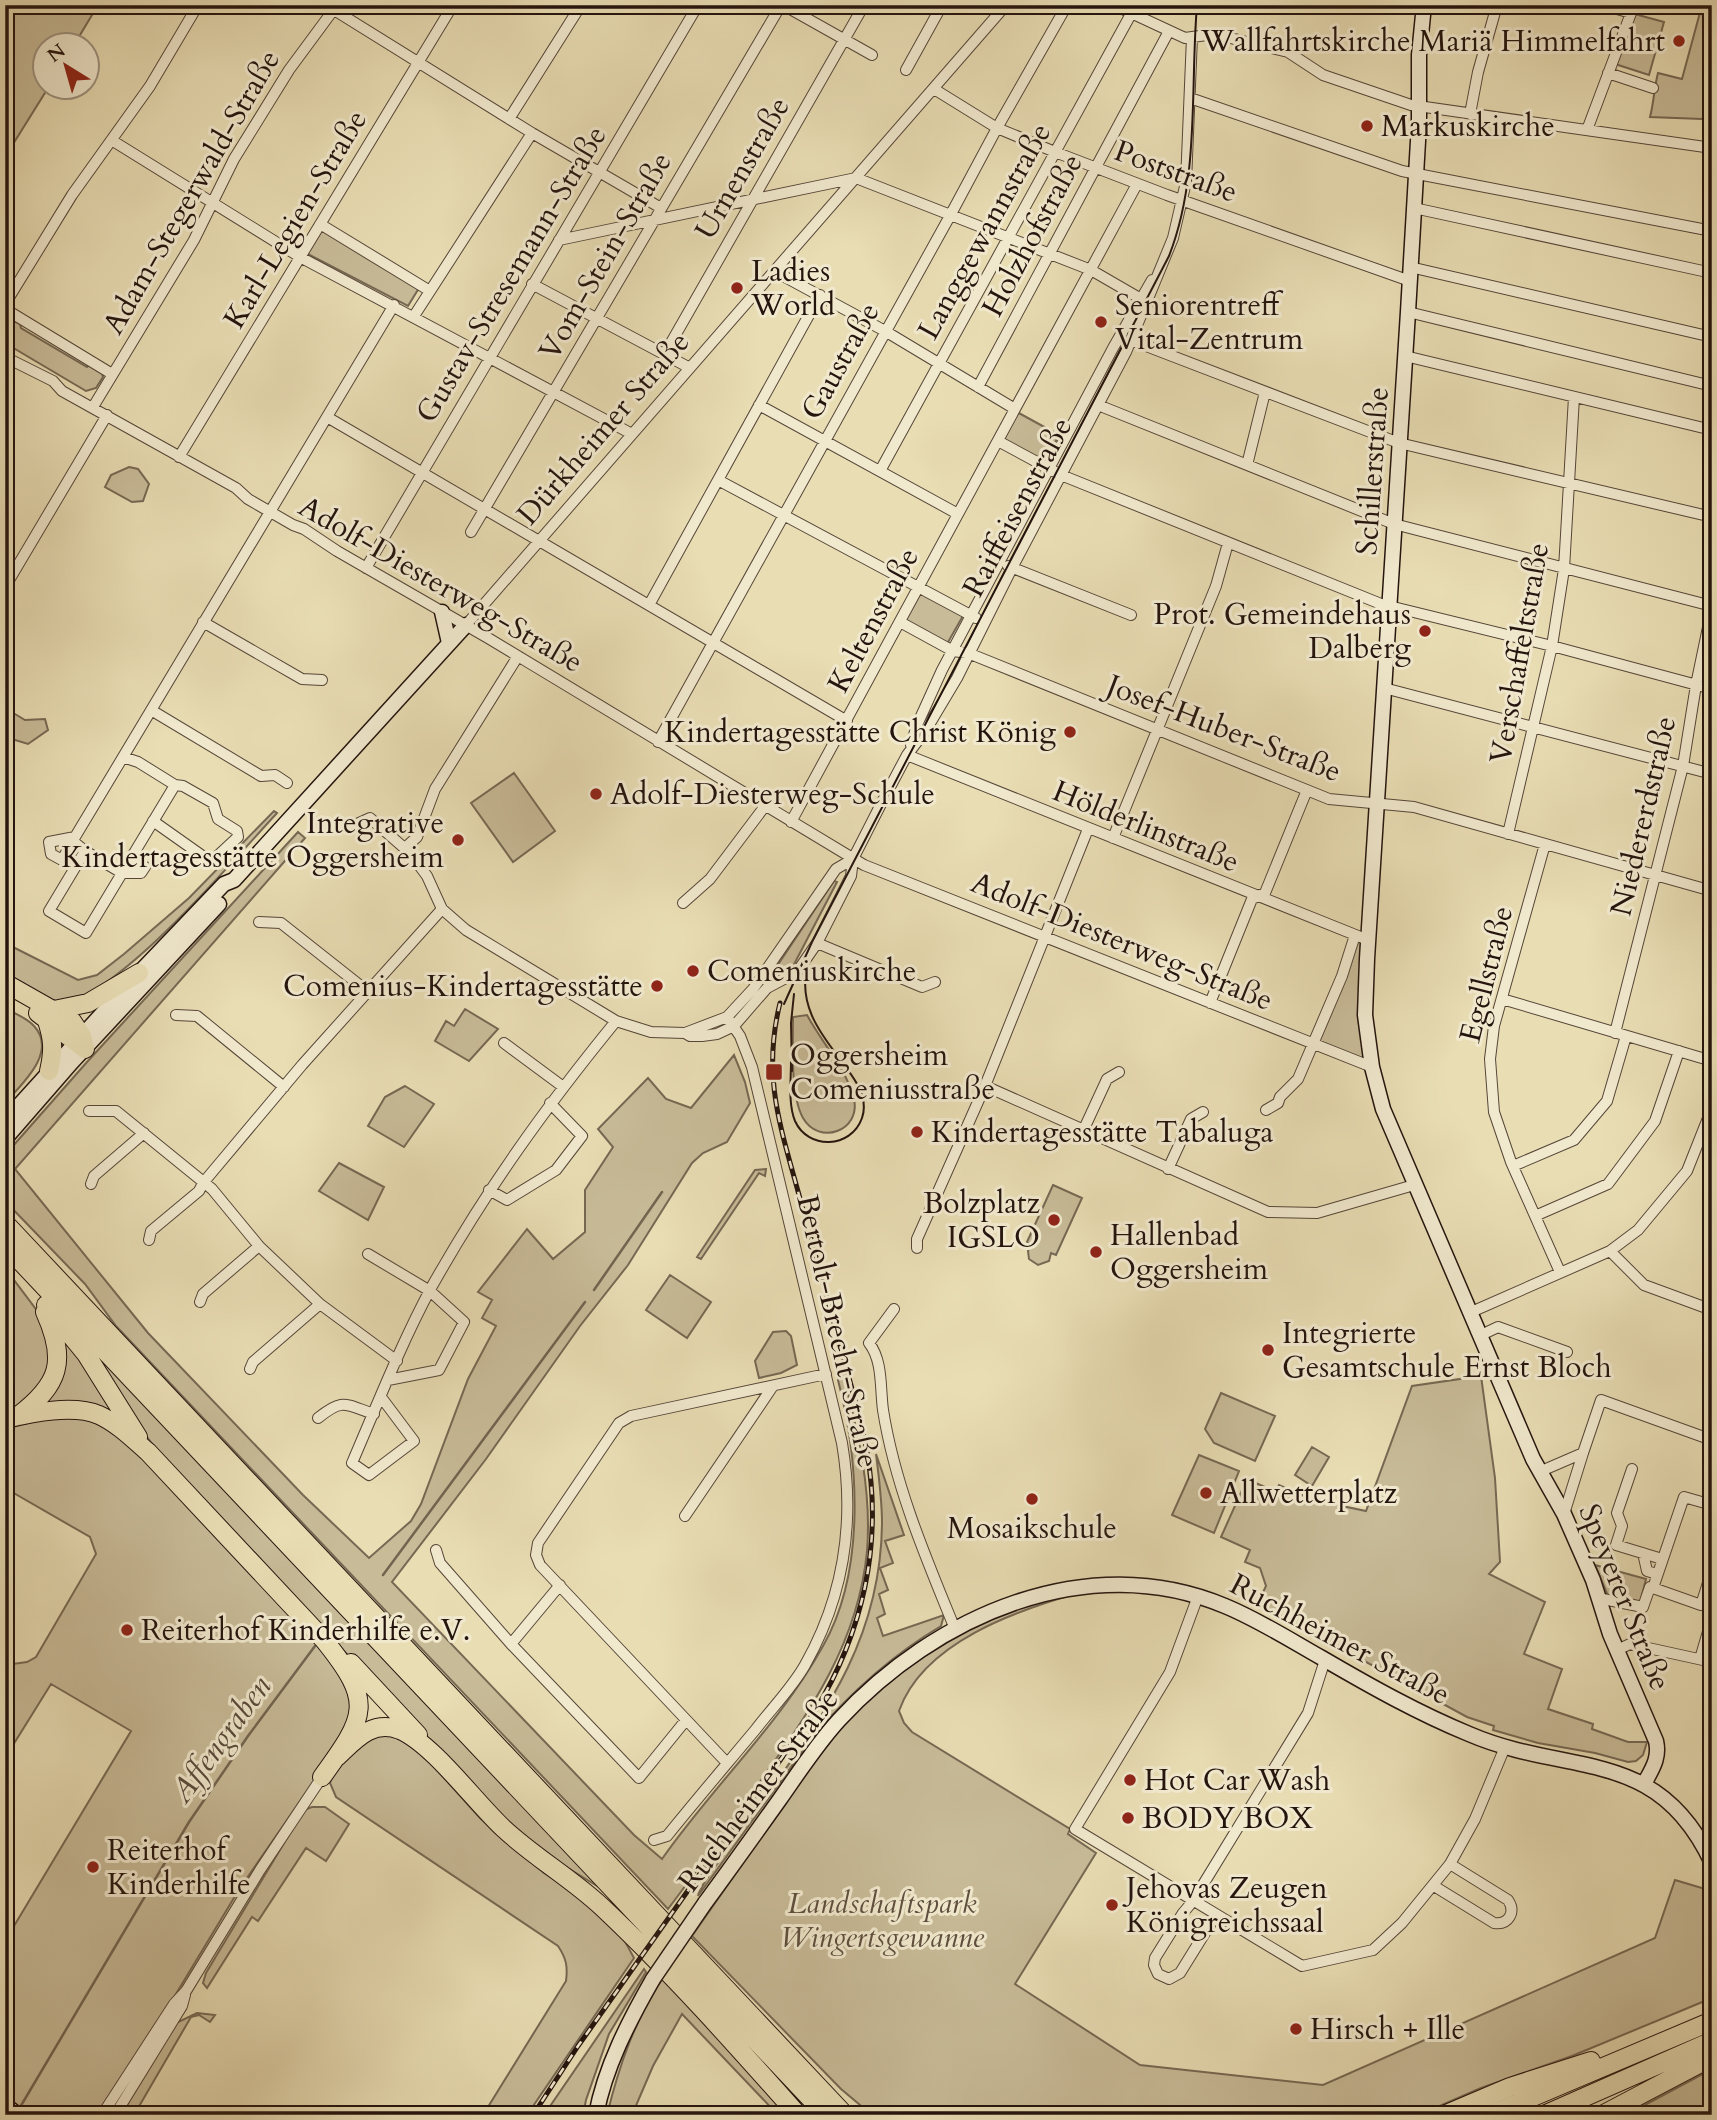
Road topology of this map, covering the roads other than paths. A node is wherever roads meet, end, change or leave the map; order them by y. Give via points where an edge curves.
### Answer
1 (198, 5) edge
2 (453, 5) edge
3 (580, 5) edge
4 (698, 5) edge
5 (782, 5) edge
6 (864, 5) edge
7 (942, 5) edge
8 (1006, 5) edge
9 (1067, 5) edge
10 (1114, 5) edge
11 (1144, 5) edge
12 (1424, 5) edge
13 (1497, 5) edge
14 (1603, 5) edge
15 (332, 7) edge
16 (1135, 16) junction
17 (1169, 31) junction
18 (1192, 37) junction
19 (844, 40) junction
20 (872, 55) dead end
21 (418, 62) junction
22 (906, 70) dead end
23 (1608, 73) junction
24 (1653, 88) dead end
25 (934, 89) junction
26 (1190, 98) junction
27 (1419, 106) junction
28 (1470, 114) junction
29 (509, 120) junction
30 (997, 128) junction
31 (1587, 131) junction
32 (531, 133) junction
33 (113, 141) junction
34 (1712, 148) edge
35 (1055, 152) junction
36 (1096, 168) junction
37 (600, 173) junction
38 (1420, 173) junction
39 (856, 178) junction
40 (1137, 184) junction
41 (752, 199) junction
42 (1183, 201) junction
43 (213, 204) junction
44 (661, 208) junction
45 (1418, 209) junction
46 (951, 214) junction
47 (654, 220) junction
48 (320, 224) junction
49 (1712, 231) edge
50 (1009, 236) junction
51 (559, 240) junction
52 (1051, 253) junction
53 (300, 257) junction
54 (1091, 270) junction
55 (774, 271) junction
56 (1413, 273) junction
57 (1712, 273) edge
58 (532, 284) junction
59 (430, 291) junction
60 (820, 295) junction
61 (1144, 301) junction
62 (394, 305) junction
63 (5, 307) edge
64 (1408, 313) junction
65 (414, 316) junction
66 (596, 319) junction
67 (885, 331) junction
68 (1120, 336) junction
69 (1712, 337) edge
70 (1131, 341) junction
71 (664, 355) junction
72 (1405, 356) junction
73 (5, 357) edge
74 (488, 358) junction
75 (939, 364) junction
76 (690, 368) junction
77 (113, 374) junction
78 (1712, 386) edge
79 (978, 387) junction
80 (554, 391) junction
81 (1265, 392) junction
82 (1574, 397) junction
83 (759, 405) junction
84 (1098, 405) junction
85 (93, 407) junction
86 (1015, 409) junction
87 (107, 415) junction
88 (327, 417) junction
89 (1712, 430) edge
90 (632, 434) junction
91 (824, 441) junction
92 (998, 441) junction
93 (1399, 443) junction
94 (179, 457) junction
95 (1247, 465) junction
96 (1049, 469) junction
97 (880, 471) junction
98 (422, 472) junction
99 (1061, 475) junction
100 (718, 480) junction
101 (1569, 484) junction
102 (485, 509) junction
103 (269, 512) junction
104 (958, 514) junction
105 (783, 515) junction
106 (1712, 517) edge
107 (1394, 524) junction
108 (471, 533) dead end
109 (539, 541) junction
110 (1228, 543) junction
111 (1000, 562) junction
112 (366, 568) junction
113 (1012, 568) junction
114 (1564, 569) junction
115 (5, 587) edge
116 (919, 587) junction
117 (649, 605) junction
118 (1389, 606) junction
119 (1712, 607) edge
120 (442, 612) junction
121 (972, 615) junction
122 (1131, 615) dead end
123 (203, 622) junction
124 (900, 622) junction
125 (984, 622) junction
126 (466, 625) junction
127 (449, 643) junction
128 (713, 643) junction
129 (1552, 646) junction
130 (953, 651) junction
131 (968, 653) junction
132 (518, 656) junction
133 (322, 680) dead end
134 (1696, 685) junction
135 (1384, 688) junction
136 (1712, 689) edge
137 (151, 710) junction
138 (847, 721) junction
139 (1535, 727) junction
140 (1157, 729) junction
141 (658, 742) junction
142 (907, 755) junction
143 (129, 762) junction
144 (1683, 766) junction
145 (1712, 774) edge
146 (287, 783) dead end
147 (175, 785) junction
148 (1307, 790) junction
149 (1376, 803) junction
150 (765, 806) junction
151 (153, 821) junction
152 (792, 822) junction
153 (348, 828) dead end
154 (1088, 829) junction
155 (1508, 834) junction
156 (1113, 838) junction
157 (80, 844) junction
158 (1545, 844) junction
159 (405, 848) junction
160 (853, 859) junction
161 (145, 867) dead end
162 (122, 873) junction
163 (1656, 876) junction
164 (234, 880) junction
165 (1712, 891) edge
166 (1257, 897) junction
167 (682, 903) dead end
168 (442, 909) junction
169 (259, 922) dead end
170 (1045, 937) junction
171 (1361, 937) junction
172 (817, 943) junction
173 (139, 973) junction
174 (935, 982) dead end
175 (5, 983) edge
176 (367, 991) junction
177 (5, 992) edge
178 (1502, 999) junction
179 (1210, 1003) junction
180 (50, 1014) junction
181 (176, 1015) dead end
182 (616, 1021) junction
183 (730, 1022) junction
184 (1615, 1032) junction
185 (1626, 1036) junction
186 (81, 1042) junction
187 (504, 1043) dead end
188 (1314, 1044) junction
189 (1679, 1051) junction
190 (1712, 1061) edge
191 (1372, 1067) junction
192 (49, 1071) junction
193 (1119, 1072) dead end
194 (562, 1086) junction
195 (284, 1087) junction
196 (985, 1087) junction
197 (550, 1103) junction
198 (1712, 1108) edge
199 (1266, 1110) dead end
200 (89, 1111) dead end
201 (1203, 1112) dead end
202 (5, 1121) edge
203 (1083, 1131) junction
204 (144, 1133) junction
205 (5, 1139) edge
206 (1513, 1166) junction
207 (1168, 1169) junction
208 (203, 1183) junction
209 (91, 1184) dead end
210 (1414, 1185) junction
211 (489, 1190) junction
212 (1535, 1216) junction
213 (5, 1223) edge
214 (149, 1240) dead end
215 (5, 1244) edge
216 (259, 1246) junction
217 (916, 1248) dead end
218 (1610, 1251) junction
219 (368, 1254) dead end
220 (5, 1260) edge
221 (1560, 1272) junction
222 (430, 1291) junction
223 (37, 1296) junction
224 (200, 1302) dead end
225 (320, 1304) junction
226 (894, 1309) dead end
227 (1712, 1310) edge
228 (1469, 1313) junction
229 (1479, 1336) junction
230 (1567, 1352) dead end
231 (397, 1361) junction
232 (250, 1369) dead end
233 (826, 1374) junction
234 (388, 1380) junction
235 (773, 1386) junction
236 (381, 1397) junction
237 (374, 1414) junction
238 (11, 1418) edge
239 (318, 1418) dead end
240 (1712, 1440) edge
241 (148, 1452) junction
242 (1583, 1453) junction
243 (1632, 1469) dead end
244 (1539, 1472) junction
245 (1712, 1505) edge
246 (1564, 1514) junction
247 (685, 1516) dead end
248 (436, 1550) dead end
249 (1643, 1553) junction
250 (1662, 1559) junction
251 (1657, 1574) junction
252 (1711, 1577) edge
253 (559, 1585) junction
254 (1653, 1588) junction
255 (1198, 1596) junction
256 (1598, 1598) junction
257 (1706, 1606) edge
258 (1712, 1618) edge
259 (955, 1629) junction
260 (324, 1640) junction
261 (511, 1644) junction
262 (1617, 1650) junction
263 (1700, 1659) junction
264 (1325, 1660) junction
265 (1712, 1662) edge
266 (686, 1720) junction
267 (1505, 1747) junction
268 (433, 1755) junction
269 (337, 1757) junction
270 (727, 1763) junction
271 (322, 1777) joint
272 (1644, 1784) junction
273 (654, 1840) dead end
274 (540, 1858) junction
275 (1712, 1863) edge
276 (1450, 1864) junction
277 (1434, 1886) junction
278 (1194, 1901) junction
279 (1216, 1915) junction
280 (651, 1929) junction
281 (186, 1991) junction
282 (1712, 2021) edge
283 (1666, 2041) junction
284 (1712, 2041) edge
285 (1712, 2057) edge
286 (810, 2077) junction
287 (102, 2115) edge
288 (115, 2115) edge
289 (596, 2115) edge
290 (798, 2115) edge
291 (826, 2115) edge
292 (845, 2115) edge
293 (860, 2115) edge
294 (1444, 2115) edge
295 (1490, 2115) edge
296 (1544, 2115) edge
297 (1602, 2115) edge

1 - 33 street
2 - 21 street, Karl-Legien-Straße
3 - 29 street
4 - 37 street, Gustav-Stresemann-Straße
5 - 19 street
5 - 44 street, Vom-Stein-Straße
6 - 19 street, Urnenstraße
7 - 22 street
8 - 25 street, Dürkheimer Straße
9 - 30 street, Gaustraße
10 - 16 street
11 - 16 street, Langgewannstraße
12 - 27 street, Schillerstraße
13 - 28 street
14 - 23 street via 1631,13
15 - 21 street
15 - 43 street, Adam-Stegerwald-Straße via 234,159
16 - 17 street
16 - 35 street, Langgewannstraße
17 - 18 street
17 - 36 street, Holzhofstraße
18 - 26 street, Raiffeisenstraße
18 - 27 street via 1214,34 1288,52 1323,75
19 - 20 street
19 - 41 street, Urnenstraße
21 - 29 street
21 - 48 street, Karl-Legien-Straße
23 - 24 street
23 - 31 street
25 - 30 street, Poststraße
25 - 39 street, Dürkheimer Straße
26 - 38 street via 1402,171
26 - 42 street, Raiffeisenstraße
27 - 28 street
27 - 38 street, Schillerstraße
28 - 31 street
29 - 32 street
30 - 35 street, Poststraße
30 - 46 street, Gaustraße
31 - 34 street
32 - 37 street
32 - 59 street
33 - 43 street
33 - 63 street via 72,195
35 - 36 street, Poststraße
35 - 50 street, Langgewannstraße
36 - 40 street, Poststraße
36 - 52 street, Holzhofstraße
37 - 44 street
37 - 51 street, Gustav-Stresemann-Straße
38 - 45 street, Schillerstraße
38 - 49 street
39 - 41 street
39 - 46 street
39 - 55 street, Dürkheimer Straße
40 - 42 street, Poststraße
40 - 54 street, Keltenstraße
41 - 47 street
41 - 71 street, Urnenstraße
42 - 56 street, Poststraße
42 - 61 street, Raiffeisenstraße via 1173,238
43 - 53 street
43 - 77 street, Adam-Stegerwald-Straße
44 - 47 street, Vom-Stein-Straße
45 - 56 street, Schillerstraße
45 - 57 street
46 - 50 street
46 - 67 street, Gaustraße
47 - 51 street
47 - 66 street, Vom-Stein-Straße
48 - 53 street, Karl-Legien-Straße
48 - 59 street
50 - 52 street
50 - 75 street, Langgewannstraße
51 - 58 street, Gustav-Stresemann-Straße
52 - 54 street
52 - 79 street, Holzhofstraße
53 - 62 street
53 - 94 street, Karl-Legien-Straße
54 - 61 street
54 - 86 street, Keltenstraße
55 - 60 street
55 - 76 street, Dürkheimer Straße
56 - 64 street, Schillerstraße
56 - 69 street, Poststraße
58 - 66 street
58 - 74 street, Gustav-Stresemann-Straße
59 - 65 street
60 - 67 street
60 - 83 street
61 - 68 street, Raiffeisenstraße
61 - 70 street, Raiffeisenstraße
62 - 65 street
62 - 88 street
63 - 77 street
64 - 72 street, Schillerstraße
64 - 78 street
65 - 74 street
66 - 71 street
66 - 80 street, Vom-Stein-Straße
67 - 75 street
67 - 91 street, Gaustraße
68 - 70 street
68 - 96 street, Raiffeisenstraße
70 - 81 street
70 - 84 street, Raiffeisenstraße
71 - 76 street
72 - 82 street
72 - 93 street, Schillerstraße
73 - 85 street, Adolf-Diesterweg-Straße
74 - 80 street
74 - 98 street, Gustav-Stresemann-Straße
75 - 79 street
75 - 97 street, Langgewannstraße
76 - 90 street, Dürkheimer Straße
77 - 85 street, Adam-Stegerwald-Straße
79 - 86 street
80 - 90 street
80 - 102 street, Vom-Stein-Straße
81 - 93 street
81 - 95 street
82 - 89 street
82 - 101 street, Verschaffeltstraße
83 - 91 street
83 - 100 street
84 - 95 street
84 - 99 street, Raiffeisenstraße
85 - 87 street, Adolf-Diesterweg-Straße
86 - 92 street, Keltenstraße
87 - 94 street, Adolf-Diesterweg-Straße
87 - 115 street
88 - 98 street
88 - 103 street
90 - 109 street, Dürkheimer Straße
91 - 97 street
91 - 105 street, Gaustraße
92 - 96 street
92 - 104 street, Keltenstraße
93 - 101 street
93 - 107 street, Schillerstraße
94 - 103 street, Adolf-Diesterweg-Straße
95 - 107 street
96 - 99 street
96 - 111 street, Raiffeisenstraße
97 - 104 street
98 - 102 street
98 - 112 street, Gustav-Stresemann-Straße
99 - 110 street
99 - 113 street, Raiffeisenstraße
100 - 105 street
100 - 117 street
101 - 106 street
101 - 114 street, Verschaffeltstraße
102 - 108 street, Vom-Stein-Straße
102 - 109 street
103 - 112 street, Adolf-Diesterweg-Straße
103 - 123 street
104 - 116 street, Keltenstraße
105 - 116 street
105 - 128 street, Gaustraße
107 - 114 street
107 - 118 street, Schillerstraße
109 - 117 street
109 - 126 street, Dürkheimer Straße
110 - 118 street
110 - 140 street via 1216,586
111 - 113 street
111 - 121 street, Raiffeisenstraße
112 - 120 street, Adolf-Diesterweg-Straße
113 - 122 street
113 - 125 street, Raiffeisenstraße
114 - 119 street
114 - 129 street, Verschaffeltstraße
116 - 121 street
116 - 124 street, Keltenstraße
117 - 128 street
118 - 129 street
118 - 135 street, Schillerstraße
119 - 134 street, Niedererdstraße
120 - 126 street, Adolf-Diesterweg-Straße
120 - 127 street
121 - 125 street
121 - 130 street, Raiffeisenstraße
123 - 133 street via 302,679
123 - 137 street
124 - 130 street
124 - 138 street, Keltenstraße
125 - 131 street, Raiffeisenstraße
126 - 127 street, Dürkheimer Straße
126 - 132 street, Adolf-Diesterweg-Straße
127 - 164 street, Dürkheimer Straße
128 - 138 street
128 - 141 street, Gaustraße
129 - 134 street
129 - 139 street, Verschaffeltstraße
130 - 131 street, Josef-Huber-Straße
130 - 142 street, Raiffeisenstraße
131 - 140 street, Josef-Huber-Straße
131 - 142 street, Raiffeisenstraße
132 - 141 street, Adolf-Diesterweg-Straße
132 - 159 street via 435,789 417,837
134 - 136 street
134 - 144 street, Niedererdstraße
135 - 139 street
135 - 149 street, Schillerstraße
137 - 143 street
137 - 146 street via 261,776 275,775
138 - 152 street, Keltenstraße
139 - 144 street
139 - 155 street, Verschaffeltstraße
140 - 148 street, Josef-Huber-Straße
140 - 156 street
141 - 150 street, Adolf-Diesterweg-Straße
142 - 154 street, Hölderlinstraße
142 - 160 street, Raiffeisenstraße
143 - 147 street via 138,762
143 - 157 street
144 - 145 street
144 - 163 street, Niedererdstraße
147 - 151 street
147 - 151 street via 213,803 218,819 237,831 238,837 211,862
148 - 149 street, Josef-Huber-Straße via 1329,799
148 - 166 street via 1265,893
149 - 155 street, Josef-Huber-Straße via 1414,807
149 - 171 street, Schillerstraße
150 - 152 street, Adolf-Diesterweg-Straße
150 - 167 street via 710,879
151 - 162 street
152 - 160 street, Adolf-Diesterweg-Straße
153 - 159 street via 370,818
154 - 156 street, Hölderlinstraße
154 - 170 street
155 - 158 street, Josef-Huber-Straße
156 - 166 street, Hölderlinstraße
157 - 162 street
157 - 162 street via 49,911 86,933
158 - 163 street, Josef-Huber-Straße
158 - 178 street, Egellstraße
159 - 168 street via 427,876
160 - 170 street, Adolf-Diesterweg-Straße
160 - 172 street, Raiffeisenstraße via 851,876
160 - 183 street via 836,869
161 - 162 street via 141,873
163 - 165 street, Josef-Huber-Straße
163 - 184 street, Niedererdstraße
164 - 173 street, Dürkheimer Straße via 224,884
164 - 186 street, Dürkheimer Straße via 231,890
166 - 171 street, Hölderlinstraße
166 - 179 street via 1252,899
168 - 176 street
168 - 182 street via 466,930
169 - 176 street via 281,923
170 - 179 street, Adolf-Diesterweg-Straße
170 - 196 street
171 - 188 street
171 - 191 street, Speyerer Straße
172 - 174 street via 922,987
172 - 183 street, Raiffeisenstraße via 797,972 767,988
173 - 180 highway via 88,1003
173 - 186 street, Dürkheimer Straße
175 - 180 highway
176 - 195 street
177 - 180 highway
178 - 184 street
178 - 206 street, Egellstraße via 1490,1059 1493,1112
179 - 188 street, Adolf-Diesterweg-Straße
180 - 186 highway via 72,1021
180 - 192 highway
181 - 195 street via 197,1016
182 - 183 street via 651,1032 690,1036 709,1035
182 - 194 street
183 - 233 street, Bertolt-Brecht-Straße via 752,1067
184 - 185 street
185 - 189 street
185 - 206 street via 1607,1101 1574,1140
186 - 192 street, Dürkheimer Straße
186 - 205 street, Dürkheimer Straße
187 - 194 street
188 - 191 street, Adolf-Diesterweg-Straße
188 - 199 street via 1298,1079
189 - 190 street
189 - 212 street via 1655,1121 1608,1184
191 - 210 street, Speyerer Straße via 1382,1109
192 - 202 street, Dürkheimer Straße
193 - 203 street via 1107,1079
194 - 197 street
195 - 208 street
196 - 203 street
196 - 217 street
197 - 211 street
197 - 211 street via 582,1136 556,1170 507,1200
198 - 218 street via 1687,1171 1638,1230
200 - 204 street via 116,1111
201 - 207 street via 1191,1118
203 - 207 street
204 - 208 street
204 - 209 street via 94,1176
206 - 212 street, Egellstraße
207 - 210 street via 1268,1212 1317,1213
208 - 214 street via 151,1231
208 - 216 street
210 - 228 street, Speyerer Straße
211 - 222 street
212 - 221 street, Egellstraße
213 - 286 highway
215 - 280 highway
216 - 224 street via 203,1294
216 - 225 street
218 - 221 street
218 - 227 street via 1644,1285
219 - 222 street
220 - 223 highway
221 - 228 street
222 - 231 street
222 - 234 street via 464,1322 439,1370
223 - 238 highway via 55,1335 57,1361 45,1393
223 - 241 highway via 81,1347
225 - 231 street
225 - 232 street
226 - 259 street via 869,1343 876,1352 897,1478
228 - 229 street, Speyerer Straße
229 - 230 street via 1498,1327
229 - 244 street, Speyerer Straße
231 - 234 street
233 - 235 street
233 - 270 street, Bertolt-Brecht-Straße via 842,1443 848,1496 836,1593 804,1667
234 - 236 street
235 - 247 street
235 - 253 street via 631,1416 619,1423 538,1543 540,1565
236 - 237 street
236 - 237 street via 414,1441 369,1475 352,1463
237 - 239 street via 335,1404
238 - 241 highway via 69,1410 89,1412 116,1425
240 - 242 street via 1601,1401
241 - 260 highway
242 - 244 street
242 - 246 street
243 - 249 street via 1617,1513 1622,1526 1616,1545
244 - 246 street, Speyerer Straße
245 - 250 street via 1684,1497
246 - 256 street, Speyerer Straße
248 - 261 street via 440,1563
249 - 250 street
249 - 251 street via 1647,1571
250 - 251 street
251 - 254 street
252 - 257 street
253 - 261 street
253 - 266 street
254 - 256 street via 1643,1607
254 - 257 street
255 - 259 street, Ruchheimer Straße via 1158,1587 1079,1586 1047,1591
255 - 264 street, Ruchheimer Straße via 1243,1614
255 - 278 street via 1170,1672 1075,1829
256 - 262 street, Speyerer Straße
258 - 263 street
259 - 289 street, Ruchheimer Straße, bridge via 889,1673 813,1751 653,1979 625,2030
260 - 268 highway
260 - 269 highway via 351,1676 360,1704 354,1728
261 - 266 street via 639,1778
262 - 263 street via 1630,1644
262 - 272 street, Speyerer Straße via 1658,1748
263 - 265 street
264 - 267 street, Ruchheimer Straße via 1435,1720
264 - 278 street via 1308,1713
266 - 270 street
267 - 272 street, Ruchheimer Straße via 1600,1768
267 - 276 street
268 - 269 highway via 400,1730 384,1726 363,1733
268 - 274 highway via 502,1827
269 - 271 highway
270 - 273 street, Bertolt-Brecht-Straße via 667,1836
271 - 281 street
272 - 275 street via 1685,1818
274 - 280 highway via 578,1877 631,1920
274 - 290 highway via 602,1907
276 - 277 street
276 - 277 street via 1508,1900 1510,1917 1494,1923
277 - 279 street via 1373,1950 1302,1966
278 - 279 street
278 - 279 street via 1156,1958 1154,1965 1161,1976 1169,1979 1180,1973
280 - 291 highway
281 - 287 street
281 - 288 street via 182,2006
282 - 283 highway
283 - 294 highway via 1658,2036
283 - 295 highway
284 - 296 highway
285 - 297 highway
286 - 292 highway
286 - 293 highway

